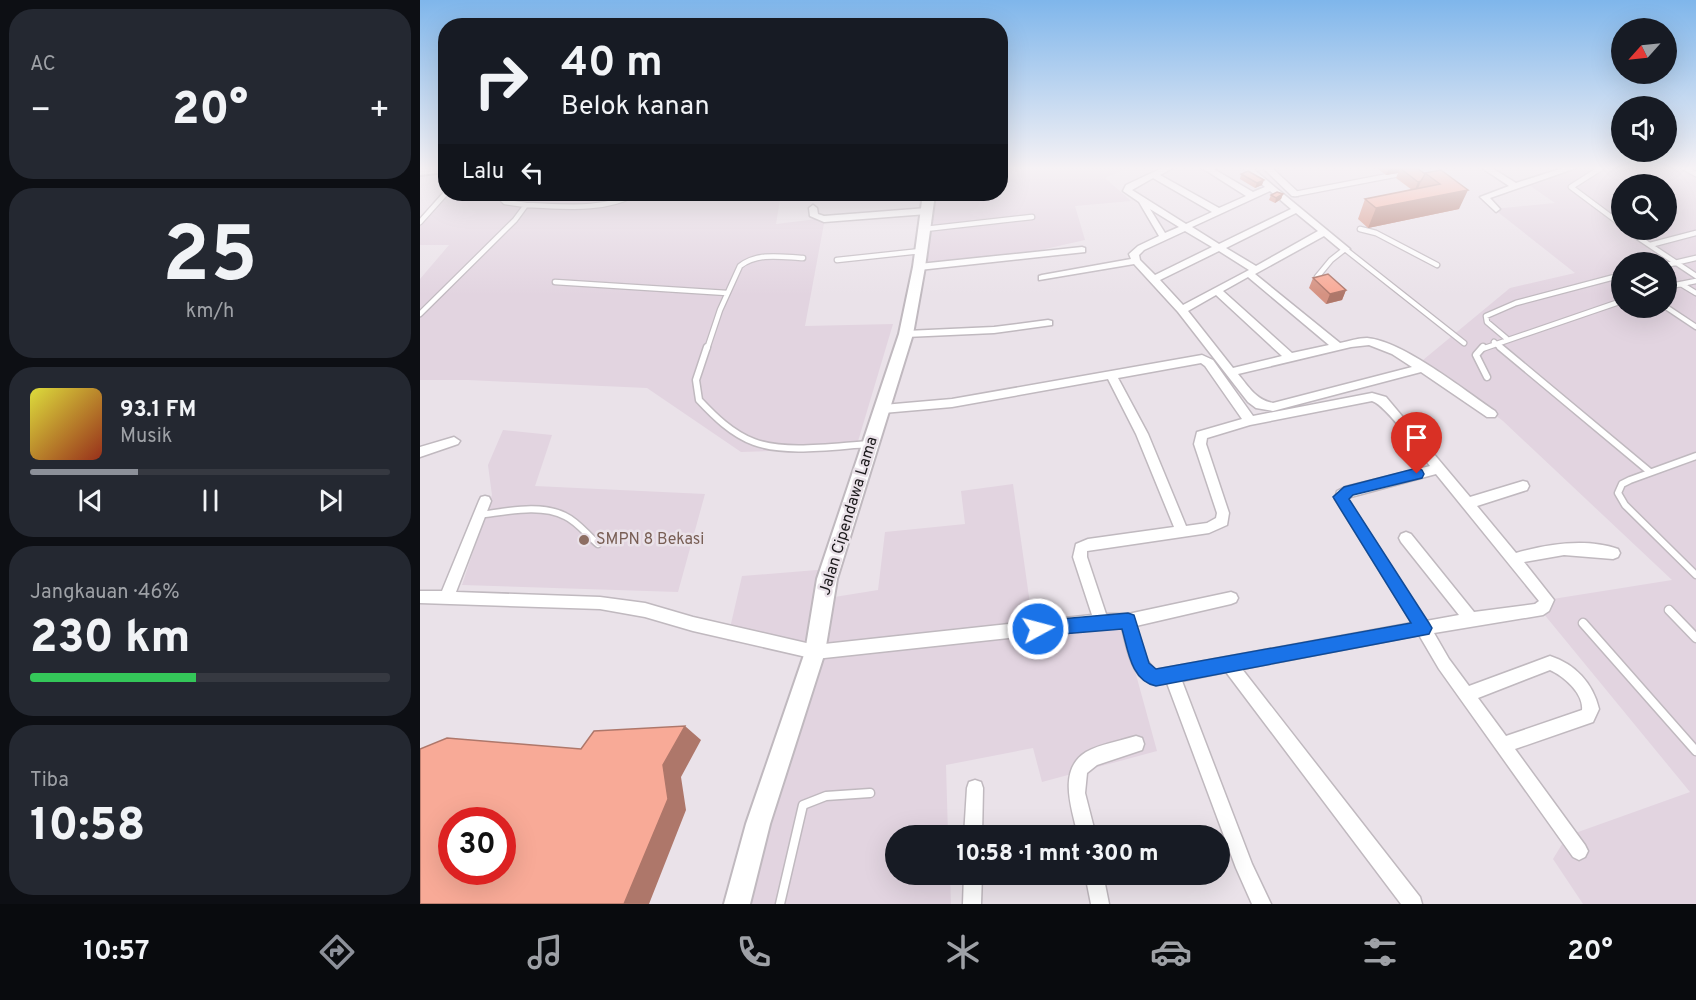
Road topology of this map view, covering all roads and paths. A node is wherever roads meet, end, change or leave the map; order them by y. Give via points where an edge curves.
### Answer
1 (431, 210) edge
2 (523, 210) edge
3 (813, 210) edge
4 (1147, 210) edge
5 (1158, 210) edge
6 (1216, 210) edge
7 (1223, 210) edge
8 (1296, 210) edge
9 (1299, 210) edge
10 (927, 211) edge
11 (1219, 212) junction
12 (1032, 218) dead end
13 (420, 222) edge
14 (1186, 228) junction
15 (1360, 230) dead end
16 (1324, 232) junction
17 (1696, 233) edge
18 (1164, 238) junction
19 (1642, 240) edge
20 (1650, 245) junction
21 (1219, 248) junction
22 (1345, 249) junction
23 (1082, 250) dead end
24 (1660, 252) edge
25 (803, 258) dead end
26 (1696, 258) edge
27 (921, 259) junction
28 (837, 260) dead end
29 (1136, 261) junction
30 (1677, 263) edge
31 (1677, 264) edge
32 (1437, 265) dead end
33 (1252, 272) junction
34 (1696, 276) edge
35 (1317, 277) edge
36 (1042, 278) dead end
37 (1611, 278) edge
38 (1153, 280) junction
39 (1696, 281) edge
40 (555, 282) dead end
41 (1681, 284) junction
42 (1677, 285) edge
43 (1218, 292) junction
44 (727, 293) junction
45 (1696, 293) edge
46 (1611, 304) edge
47 (1182, 310) junction
48 (420, 314) edge
49 (1677, 315) edge
50 (1048, 323) dead end
51 (1696, 327) edge
52 (906, 334) junction
53 (1506, 338) junction
54 (1494, 342) junction
55 (1464, 343) dead end
56 (1338, 347) junction
57 (1290, 357) junction
58 (1421, 368) junction
59 (1231, 372) junction
60 (1112, 376) junction
61 (1487, 377) dead end
62 (884, 409) junction
63 (1491, 414) dead end
64 (1251, 422) junction
65 (453, 441) dead end
66 (869, 444) junction
67 (420, 452) edge
68 (1696, 456) edge
69 (1440, 468) junction
70 (1650, 472) junction
71 (1523, 486) dead end
72 (485, 501) dead end
73 (1469, 502) junction
74 (478, 515) junction
75 (1182, 532) junction
76 (1406, 538) dead end
77 (598, 544) dead end
78 (1613, 553) dead end
79 (1515, 559) junction
80 (1696, 574) edge
81 (447, 596) junction
82 (420, 597) edge
83 (1231, 598) dead end
84 (1669, 610) dead end
85 (1471, 619) junction
86 (1101, 621) junction
87 (1128, 621) junction
88 (1582, 623) dead end
89 (1424, 628) junction
90 (1696, 638) edge
91 (815, 652) junction
92 (1228, 663) junction
93 (1172, 675) junction
94 (1466, 695) junction
95 (1136, 744) dead end
96 (1503, 745) junction
97 (1696, 751) edge
98 (975, 788) dead end
99 (870, 794) dead end
100 (973, 825) edge
101 (1084, 825) edge
102 (1579, 851) dead end
103 (973, 885) edge
104 (1096, 885) edge
105 (737, 904) edge
106 (780, 904) edge
107 (972, 904) edge
108 (1100, 904) edge
109 (1262, 904) edge
110 (1413, 904) edge

1 - 13 lane
2 - 48 lane
3 - 10 street via 814,216 824,219
4 - 18 street
5 - 14 street
6 - 11 street
7 - 11 street
8 - 21 street
9 - 16 street
10 - 12 lane
10 - 27 street, Jalan Cipendawa Lama
11 - 14 street
14 - 18 street
14 - 21 street
15 - 32 lane via 1376,233
16 - 22 street
16 - 33 street
17 - 20 lane
18 - 29 street via 1137,250
19 - 20 lane
20 - 24 lane
21 - 33 street
21 - 38 street
22 - 35 lane
22 - 55 lane
23 - 27 street
25 - 44 lane via 745,261
26 - 30 lane
27 - 28 lane
27 - 52 street, Jalan Cipendawa Lama
29 - 36 street
29 - 38 street
31 - 34 lane
33 - 43 street
33 - 56 street
37 - 53 lane via 1516,303 1486,316 1487,322
38 - 47 street
39 - 41 lane
40 - 44 lane
41 - 42 lane
41 - 45 lane
43 - 47 street
43 - 57 street
44 - 66 lane via 696,380 699,400 707,409 741,435 765,445
46 - 53 lane
47 - 59 street
49 - 51 lane
50 - 52 street via 985,331
52 - 62 street, Jalan Cipendawa Lama
53 - 54 lane
54 - 61 lane via 1476,355
54 - 70 lane
56 - 57 street
56 - 58 street via 1376,343
57 - 59 street
58 - 59 street via 1268,407 1252,399
58 - 63 street
60 - 62 street via 952,403
60 - 64 street via 1205,360
60 - 75 street
62 - 66 street, Jalan Cipendawa Lama
64 - 69 street via 1372,397 1385,404
64 - 75 street via 1199,437 1223,518 1209,528
65 - 67 street
66 - 91 street, Jalan Cipendawa Lama via 827,579
68 - 70 lane
69 - 73 street
69 - 89 street via 1349,491 1340,497
70 - 80 lane via 1622,484 1619,498
71 - 73 street
72 - 74 street
73 - 79 street
74 - 77 lane via 551,512 564,516
74 - 81 street
75 - 86 street via 1081,548 1080,557
76 - 85 street
78 - 79 street via 1566,547
79 - 85 street via 1546,597 1545,604 1538,610
81 - 82 street
81 - 91 street via 600,603 645,610
83 - 87 street
84 - 90 lane
85 - 89 street
86 - 87 street
86 - 91 street
87 - 93 street via 1142,668 1151,677
88 - 97 lane
89 - 92 street
89 - 94 street
91 - 105 street, Jalan Cipendawa Lama via 758,824
92 - 93 street
92 - 110 street
93 - 109 street
94 - 96 street
94 - 96 street via 1550,663 1564,670 1590,702 1587,716
95 - 101 street via 1092,758 1079,770 1077,793
96 - 102 street
98 - 100 street
99 - 106 lane via 824,795 803,805
103 - 107 street
104 - 108 street

